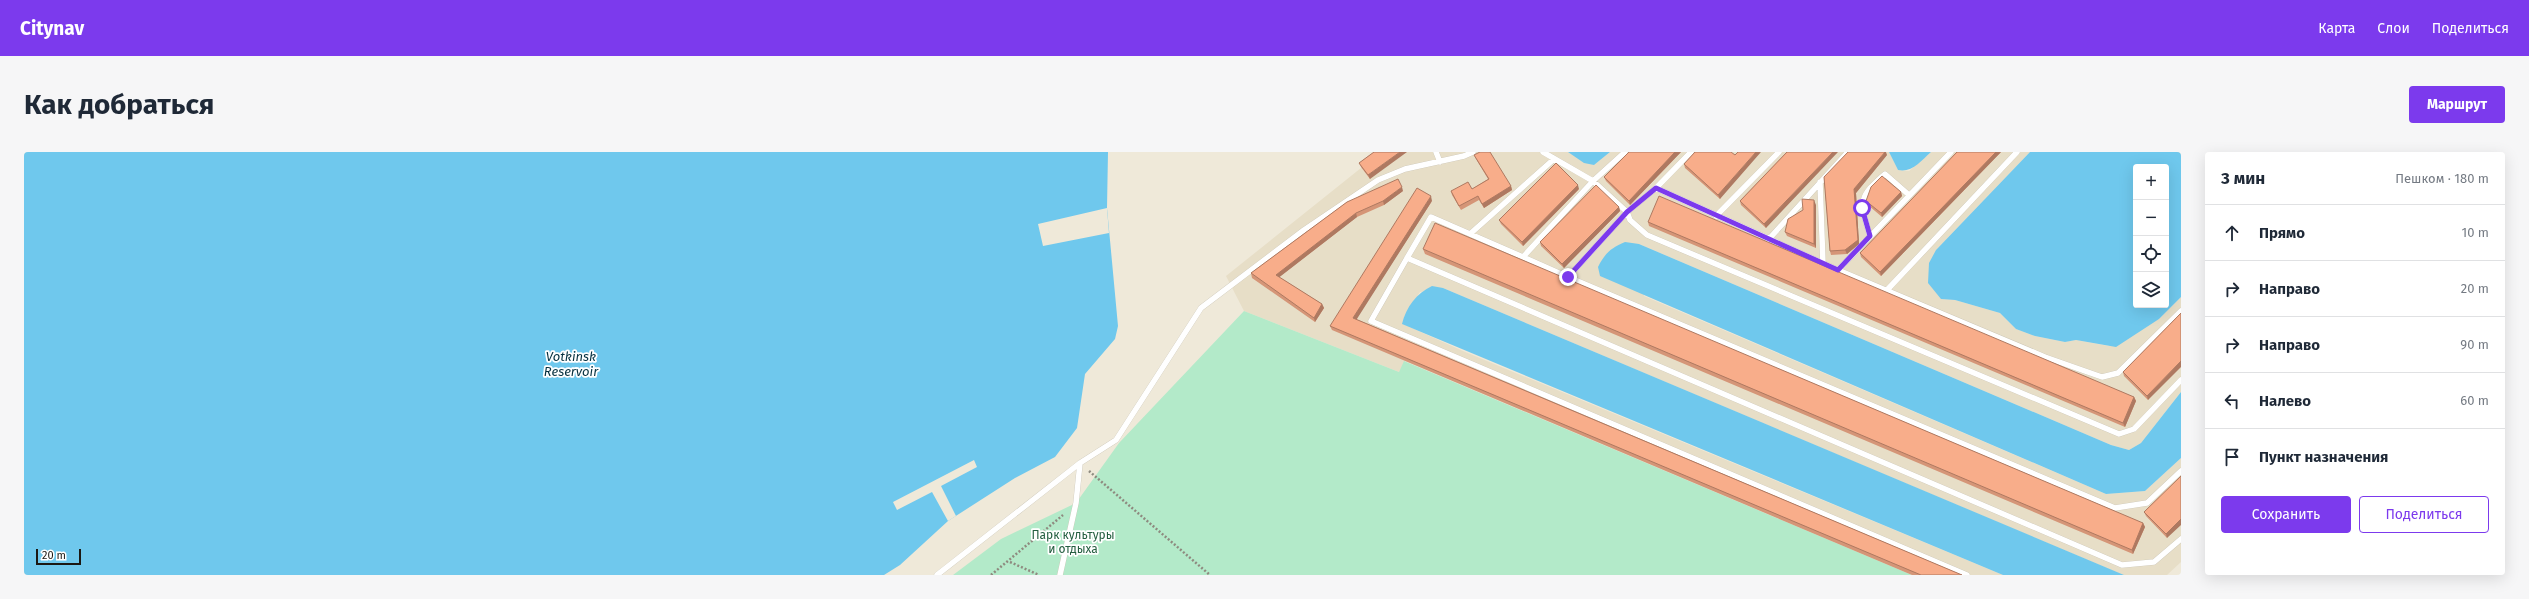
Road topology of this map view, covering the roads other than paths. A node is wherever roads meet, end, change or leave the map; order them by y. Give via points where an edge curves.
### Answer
1 (1436, 152) edge
2 (1473, 152) edge
3 (1544, 152) edge
4 (1625, 152) edge
5 (1691, 152) edge
6 (1779, 152) edge
7 (1848, 152) edge
8 (1951, 152) edge
9 (2017, 152) edge
10 (1554, 159) junction
11 (1440, 162) junction
12 (1593, 181) junction
13 (1820, 182) junction
14 (1656, 188) junction
15 (1909, 195) junction
16 (1627, 212) junction
17 (1716, 216) junction
18 (1470, 234) junction
19 (1870, 236) junction
20 (1768, 240) junction
21 (1523, 257) junction
22 (1407, 258) junction
23 (1823, 264) junction
24 (1838, 270) junction
25 (1568, 277) junction
26 (1887, 290) junction
27 (2181, 311) edge
28 (2181, 380) edge
29 (1080, 463) junction
30 (2181, 471) edge
31 (2181, 539) edge
32 (937, 575) edge
33 (1060, 575) edge
34 (1967, 575) edge

1 - 11 lane
2 - 11 lane
3 - 10 lane
4 - 12 lane
5 - 14 lane
6 - 17 lane
7 - 13 lane
8 - 15 lane
9 - 26 lane
10 - 12 lane
10 - 18 lane
11 - 29 lane via 1405,169 1378,180 1304,230 1201,308 1116,440
12 - 16 lane
12 - 21 lane
13 - 20 lane
13 - 23 lane
14 - 16 lane
14 - 17 lane
15 - 19 lane
15 - 19 lane via 1885,174 1866,191 1862,208
16 - 25 lane
16 - 28 lane via 1630,220 1647,235 2119,434 2134,429
17 - 20 lane
18 - 21 lane
18 - 22 lane via 1431,217
19 - 24 lane
20 - 23 lane
21 - 25 lane
22 - 31 lane via 2122,565 2154,562
22 - 34 lane via 1370,322
23 - 24 lane
24 - 26 lane
25 - 30 lane via 2115,508 2147,503
26 - 27 lane via 2045,357 2102,377 2118,373
29 - 32 lane
29 - 33 lane via 1076,503

